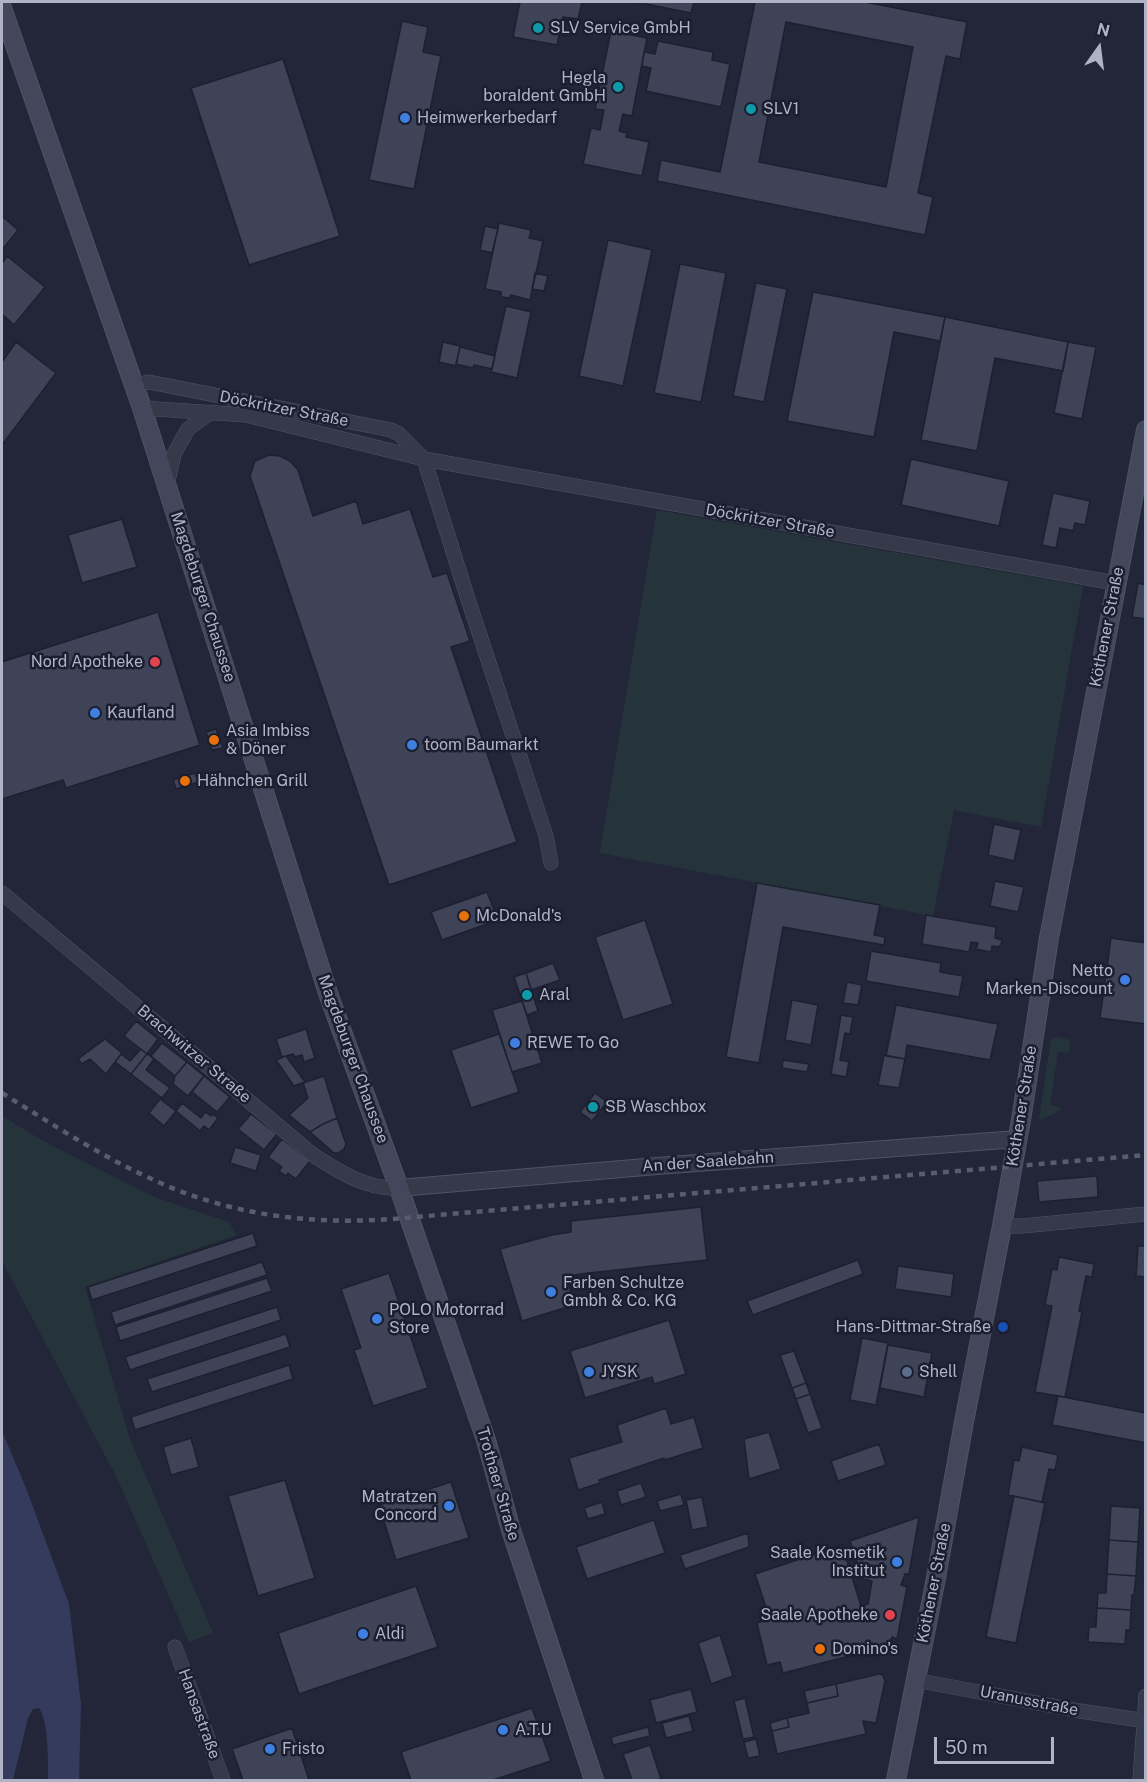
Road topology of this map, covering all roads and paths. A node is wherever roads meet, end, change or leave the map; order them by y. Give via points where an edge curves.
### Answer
1 (2, 8) edge
2 (135, 385) junction
3 (142, 408) junction
4 (210, 413) junction
5 (1146, 430) edge
6 (1144, 449) edge
7 (424, 459) junction
8 (167, 485) junction
9 (1115, 583) junction
10 (550, 863) dead end
11 (2, 893) edge
12 (1018, 1139) junction
13 (399, 1188) junction
14 (1146, 1214) edge
15 (1002, 1226) junction
16 (175, 1647) dead end
17 (915, 1680) junction
18 (1146, 1696) edge
19 (1144, 1721) edge
20 (223, 1780) edge
21 (594, 1780) edge
22 (896, 1780) edge
23 (1140, 1780) edge

1 - 2 main road, Magdeburger Chaussee
2 - 3 main road, Magdeburger Chaussee
2 - 7 street, Döckritzer Straße via 149,382 391,430
3 - 4 street, Döckritzer Straße
3 - 8 main road, Magdeburger Chaussee
4 - 7 street, Döckritzer Straße via 246,416
4 - 8 street, Döckritzer Straße via 183,437 174,454
5 - 6 main road, Köthener Straße
6 - 9 main road, Köthener Straße
7 - 9 street, Döckritzer Straße
7 - 10 street, Döckritzer Straße via 546,836
8 - 13 main road, Magdeburger Chaussee via 329,996
9 - 12 main road, Köthener Straße via 1049,938
11 - 13 street, Brachwitzer Straße via 313,1155 353,1179 381,1188
12 - 13 street, An der Saalebahn
12 - 15 main road, Köthener Straße
13 - 21 main road, Trothaer Straße via 486,1440 511,1530
14 - 15 street
15 - 17 main road, Köthener Straße
16 - 20 street, Hansastraße
17 - 19 street, Uranusstraße
17 - 22 main road, Köthener Straße
18 - 19 street
19 - 23 street

